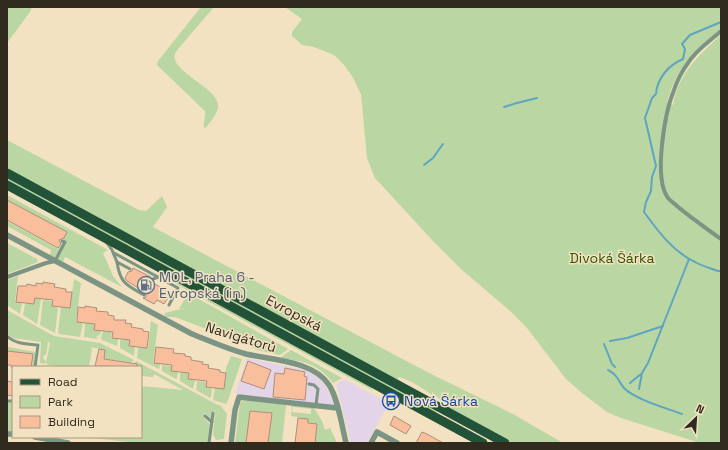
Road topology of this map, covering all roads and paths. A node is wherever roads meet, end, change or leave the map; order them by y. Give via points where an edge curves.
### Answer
1 (721, 31) edge
2 (7, 173) edge
3 (7, 185) edge
4 (7, 235) edge
5 (103, 237) junction
6 (721, 239) edge
7 (62, 241) dead end
8 (114, 253) junction
9 (55, 261) junction
10 (117, 262) junction
11 (130, 268) dead end
12 (170, 273) junction
13 (158, 277) junction
14 (7, 278) edge
15 (153, 279) dead end
16 (144, 295) dead end
17 (169, 304) dead end
18 (7, 336) edge
19 (35, 366) edge
20 (309, 384) dead end
21 (316, 405) junction
22 (337, 408) junction
23 (213, 413) dead end
24 (205, 416) dead end
25 (212, 422) junction
26 (39, 438) edge
27 (60, 443) edge
28 (68, 443) edge
29 (209, 443) edge
30 (231, 443) edge
31 (346, 443) edge
32 (371, 443) edge
33 (397, 443) edge
34 (483, 443) edge
35 (505, 443) edge

1 - 6 street via 689,61 674,90 663,137 660,169 668,198 690,218
2 - 35 main road, Evropská
3 - 5 main road, Evropská
4 - 9 street, Navigátorů
5 - 8 lane
5 - 12 main road, Evropská
7 - 9 lane via 65,242
8 - 10 lane
8 - 13 lane
9 - 14 street
9 - 22 street, Navigátorů via 192,334 240,352 315,370 330,385
10 - 11 lane
10 - 16 lane via 122,281
12 - 13 lane
12 - 34 main road, Evropská
13 - 15 lane
13 - 17 lane via 178,288
18 - 19 lane via 16,342 38,345
20 - 21 lane via 318,389
21 - 22 street
21 - 30 street via 239,397
22 - 31 street, Navigátorů
23 - 25 lane
24 - 25 lane
25 - 29 lane
26 - 27 street
27 - 28 street
32 - 33 street via 377,432

